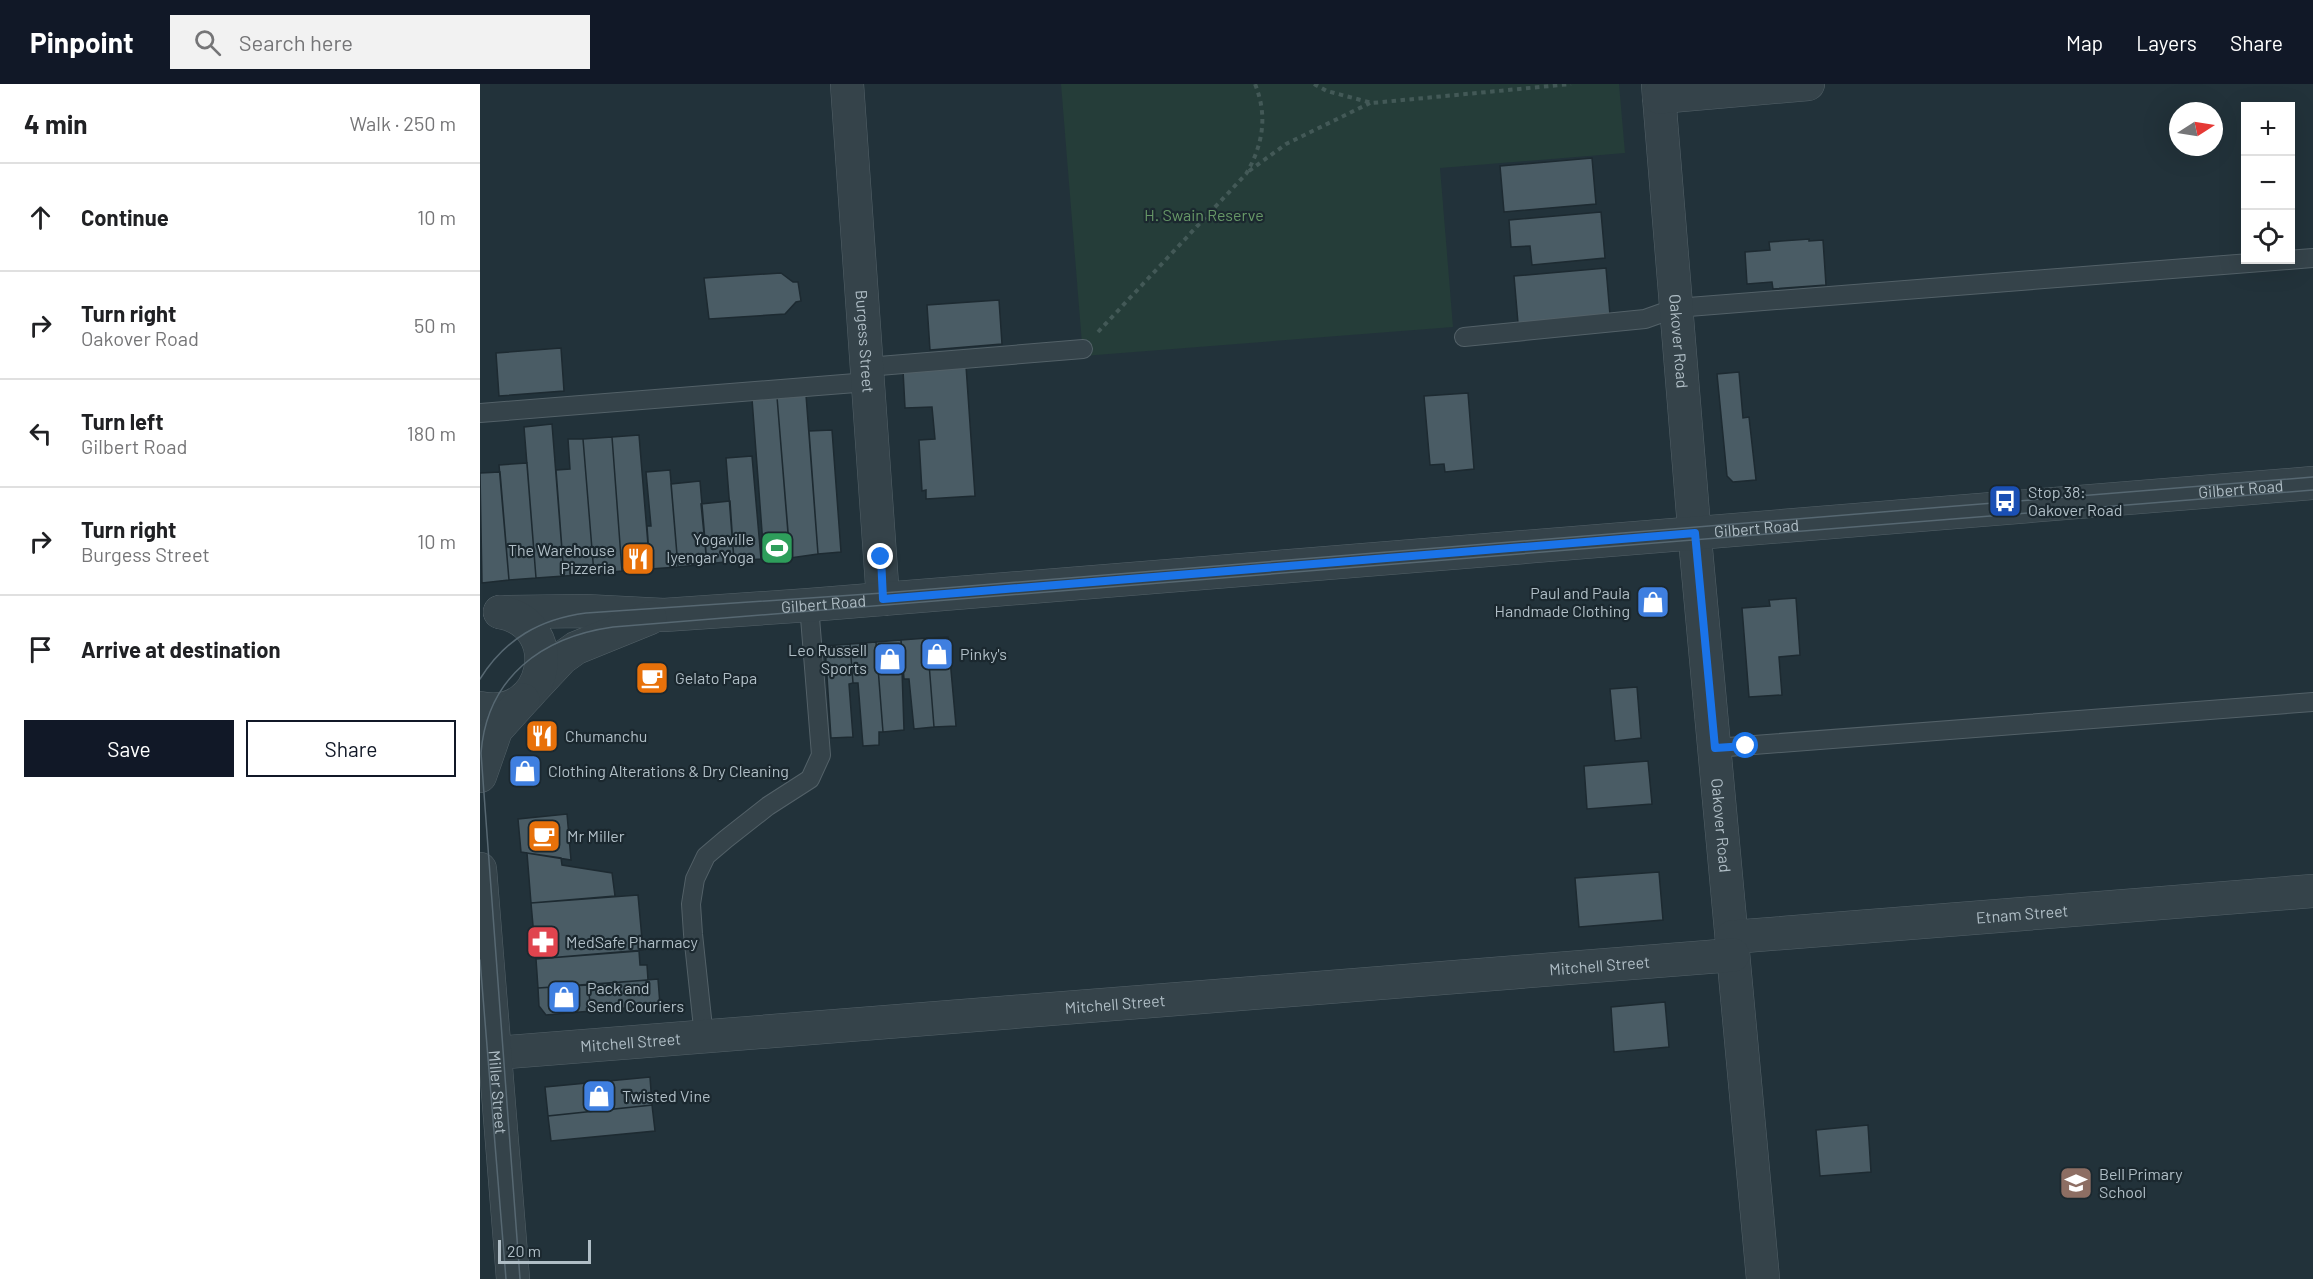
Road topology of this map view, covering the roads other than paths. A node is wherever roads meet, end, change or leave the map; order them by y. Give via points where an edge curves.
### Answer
1 (847, 84) edge
2 (1808, 84) edge
3 (1658, 90) edge
4 (2313, 258) edge
5 (1676, 308) junction
6 (1464, 337) dead end
7 (1083, 349) road end
8 (868, 375) junction
9 (480, 413) edge
10 (2313, 483) edge
11 (1695, 533) junction
12 (883, 599) junction
13 (809, 605) junction
14 (488, 612) edge
15 (660, 615) junction
16 (526, 697) junction
17 (2313, 702) edge
18 (480, 708) edge
19 (1715, 748) junction
20 (480, 776) edge
21 (480, 869) edge
22 (2313, 891) edge
23 (1732, 946) junction
24 (704, 1037) junction
25 (496, 1053) junction
26 (513, 1279) edge
27 (1763, 1279) edge

1 - 8 street, Burgess Street
2 - 3 street
3 - 5 street, Oakover Road
4 - 5 lane
5 - 6 lane via 1645,319
5 - 11 street, Oakover Road
7 - 8 lane
8 - 9 lane
8 - 12 street, Burgess Street
10 - 11 street, Gilbert Road
11 - 12 street, Gilbert Road
11 - 19 street, Oakover Road
12 - 13 street, Gilbert Road
13 - 15 street, Gilbert Road
13 - 24 lane via 821,755 810,779 768,806 706,856 695,879 692,924
14 - 15 street, Gilbert Road
14 - 16 street via 520,620 531,629 538,643 542,666
15 - 16 street, Gilbert Road via 576,648
16 - 18 street via 499,710
16 - 20 street via 496,730
17 - 19 lane
19 - 23 street, Oakover Road
21 - 25 street, Miller Street
22 - 23 street, Etnam Street
23 - 24 street, Mitchell Street
23 - 27 street, Oakover Road
24 - 25 street, Mitchell Street
25 - 26 street, Miller Street

